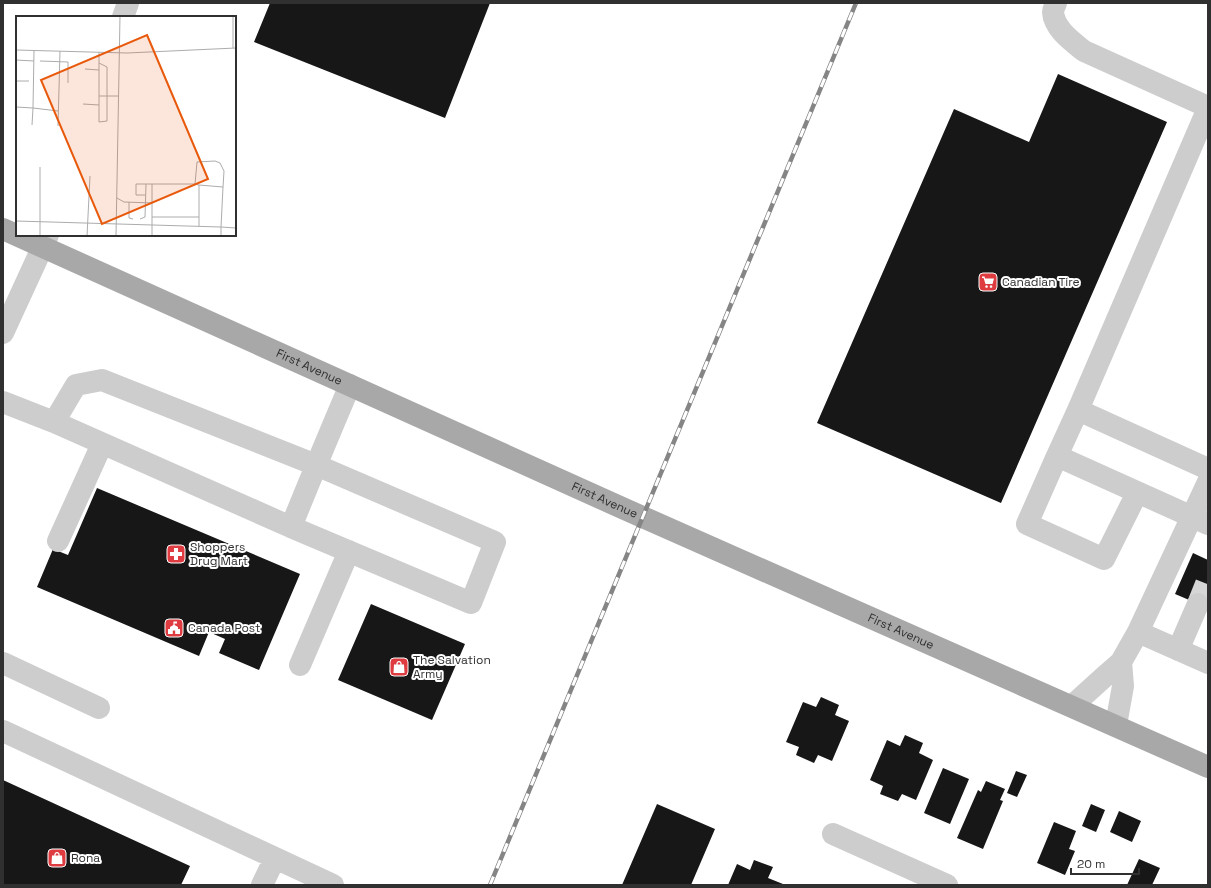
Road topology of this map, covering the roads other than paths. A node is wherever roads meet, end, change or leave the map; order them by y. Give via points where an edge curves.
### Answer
1 (128, 3) edge
2 (1056, 3) edge
3 (123, 16) edge
4 (1208, 107) edge
5 (3, 229) edge
6 (16, 233) edge
7 (28, 236) edge
8 (45, 241) edge
9 (3, 333) edge
10 (350, 386) junction
11 (3, 402) edge
12 (1078, 410) junction
13 (54, 422) junction
14 (102, 444) junction
15 (1057, 456) junction
16 (316, 465) junction
17 (1208, 469) edge
18 (1208, 482) edge
19 (1137, 493) junction
20 (1199, 521) edge
21 (291, 527) junction
22 (58, 541) dead end
23 (349, 551) junction
24 (1198, 604) tunnel mouth
25 (1138, 632) junction
26 (1178, 650) junction
27 (1207, 659) edge
28 (1121, 662) junction
29 (3, 663) edge
30 (300, 665) dead end
31 (1072, 706) junction
32 (99, 708) dead end
33 (1116, 725) junction
34 (3, 731) edge
35 (1208, 767) edge
36 (833, 834) dead end
37 (275, 858) junction
38 (262, 885) edge
39 (333, 885) edge
40 (947, 885) edge

1 - 3 street
2 - 4 street via 1053,11 1058,26 1084,51
4 - 12 street
5 - 6 main road, First Avenue
7 - 8 main road, First Avenue
8 - 9 street
8 - 10 main road, First Avenue
10 - 16 street
10 - 31 main road, First Avenue
11 - 13 street
12 - 15 street
12 - 17 street
13 - 14 street
13 - 16 street via 76,385 102,380
14 - 21 street
14 - 22 street
15 - 19 street
15 - 19 street via 1027,524 1104,560
16 - 21 street
16 - 23 street via 495,542 471,603
18 - 20 street
19 - 20 street
20 - 25 street
21 - 23 street
23 - 30 street
24 - 26 street
25 - 26 street
25 - 28 street
26 - 27 street
28 - 31 street
28 - 33 street via 1123,686
29 - 32 street
31 - 33 main road, First Avenue
33 - 35 main road, First Avenue
34 - 37 street
36 - 40 street
37 - 38 street
37 - 39 street

